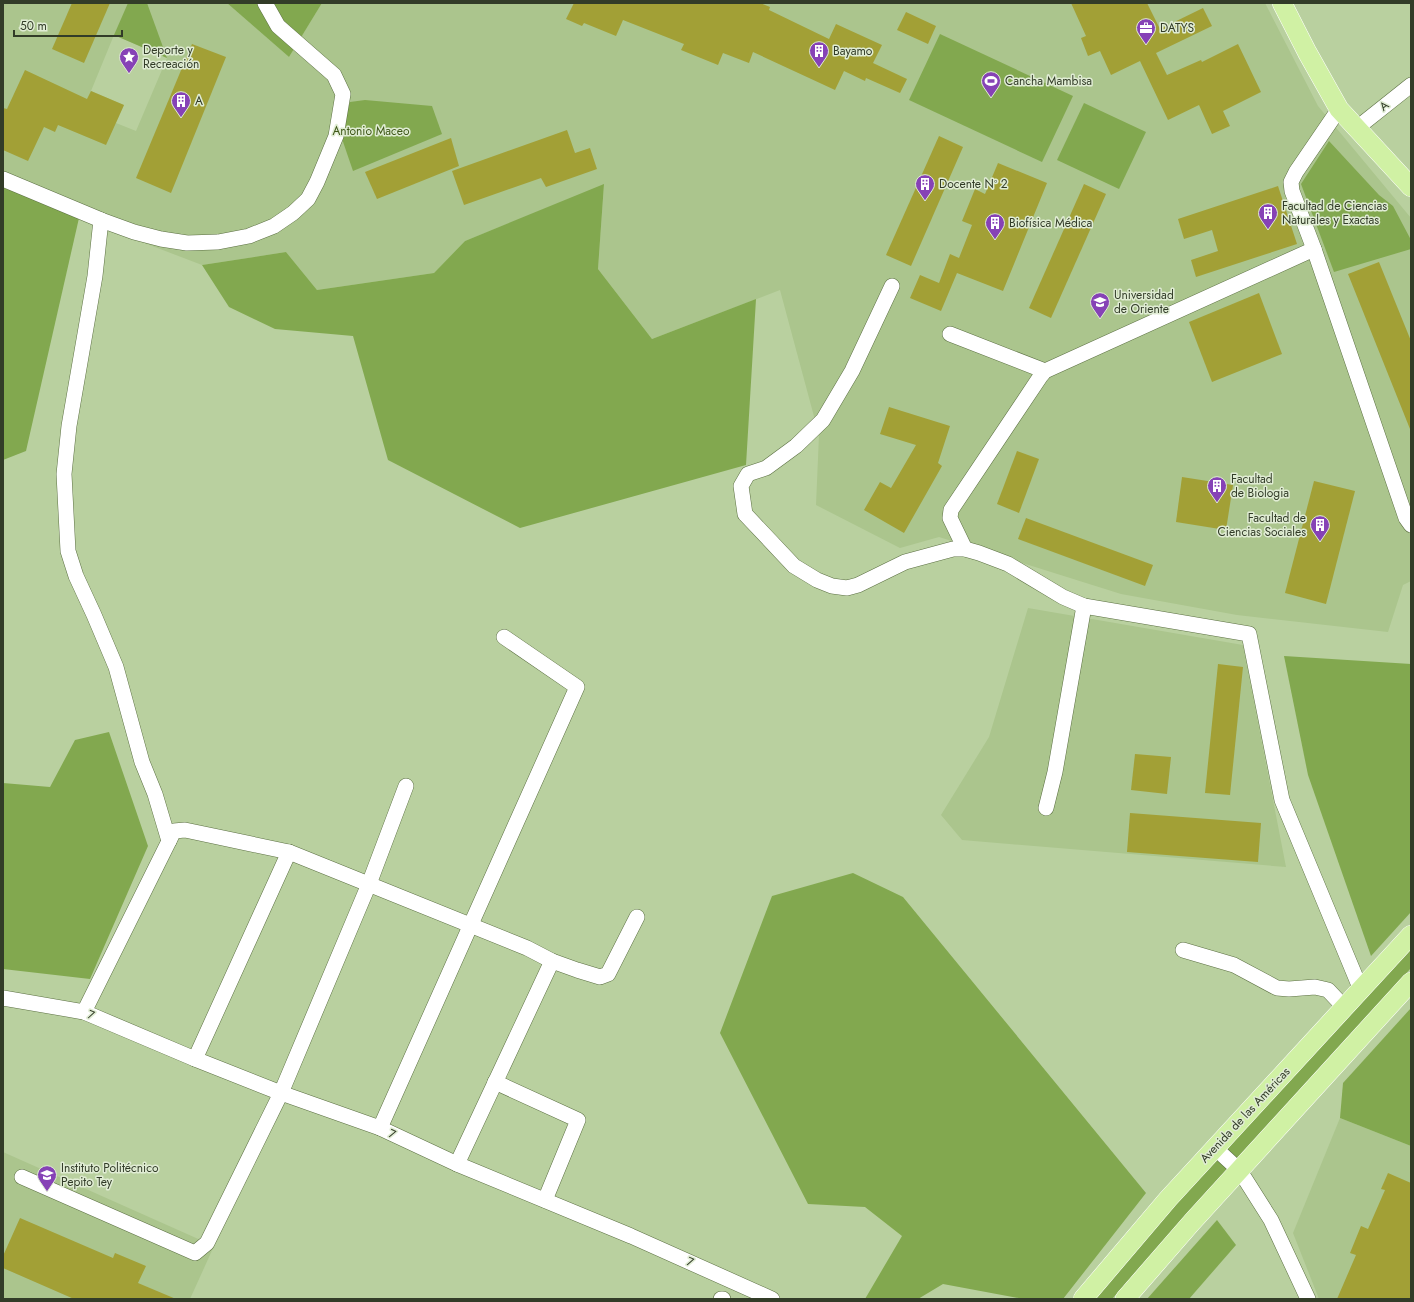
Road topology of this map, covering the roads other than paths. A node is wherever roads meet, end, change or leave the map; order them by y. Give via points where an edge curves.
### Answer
1 (265, 3) edge
2 (1282, 3) edge
3 (1411, 85) edge
4 (1339, 109) junction
5 (1357, 128) junction
6 (3, 179) edge
7 (1411, 187) edge
8 (101, 220) junction
9 (1314, 249) junction
10 (892, 286) dead end
11 (950, 334) dead end
12 (1045, 371) junction
13 (1411, 525) edge
14 (964, 549) junction
15 (1084, 606) junction
16 (504, 637) dead end
17 (406, 786) dead end
18 (1046, 808) dead end
19 (169, 841) junction
20 (289, 852) junction
21 (369, 884) junction
22 (637, 917) dead end
23 (470, 926) junction
24 (1411, 935) edge
25 (1183, 950) dead end
26 (552, 961) junction
27 (1411, 982) edge
28 (1361, 990) junction
29 (3, 998) edge
30 (1344, 1008) junction
31 (84, 1012) junction
32 (195, 1059) junction
33 (495, 1082) junction
34 (281, 1093) junction
35 (380, 1128) junction
36 (1214, 1147) junction
37 (457, 1164) junction
38 (1240, 1171) junction
39 (22, 1177) dead end
40 (545, 1200) junction
41 (772, 1299) edge
42 (1083, 1299) edge
43 (1124, 1299) edge
44 (1308, 1299) edge

1 - 8 street via 278,26 334,75 343,94 336,136 308,199 274,226 249,236 218,242 187,243 161,239
2 - 4 main road
3 - 5 street, A
4 - 5 main road
4 - 9 street via 1291,182 1292,192
5 - 7 main road
6 - 8 street
8 - 19 street via 95,276 67,440 64,474 68,551 76,576 116,667 142,762
9 - 12 street
9 - 13 street via 1406,518
10 - 14 street via 852,371 822,420 796,446 766,468 748,474 741,486 745,514 794,566 832,586 847,588 858,585 906,562 953,549
11 - 12 street
12 - 14 street via 951,510 950,518
14 - 15 street via 1008,564 1063,597
15 - 18 street via 1055,772
15 - 28 street via 1249,634 1282,800
16 - 23 street via 577,687
17 - 21 street
19 - 20 street via 174,831 185,830
19 - 31 street
20 - 21 street
20 - 32 street
21 - 23 street
21 - 34 street
22 - 26 street via 608,974 600,977
23 - 26 street via 527,948
23 - 35 street
24 - 28 main road, Avenida de las Américas
25 - 30 street via 1234,965 1277,988 1315,987 1328,990
26 - 33 street
27 - 38 main road
28 - 30 main road, Avenida de las Américas
29 - 31 street, 7
30 - 36 main road, Avenida de las Américas
31 - 32 street, 7
32 - 34 street, 7
33 - 37 street
33 - 40 street via 578,1120
34 - 35 street, 7
34 - 39 street via 206,1243 195,1253
35 - 37 street, 7
36 - 38 street
36 - 42 main road, Avenida de las Américas
37 - 40 street, 7
38 - 43 main road
38 - 44 street via 1271,1220
40 - 41 street, 7

